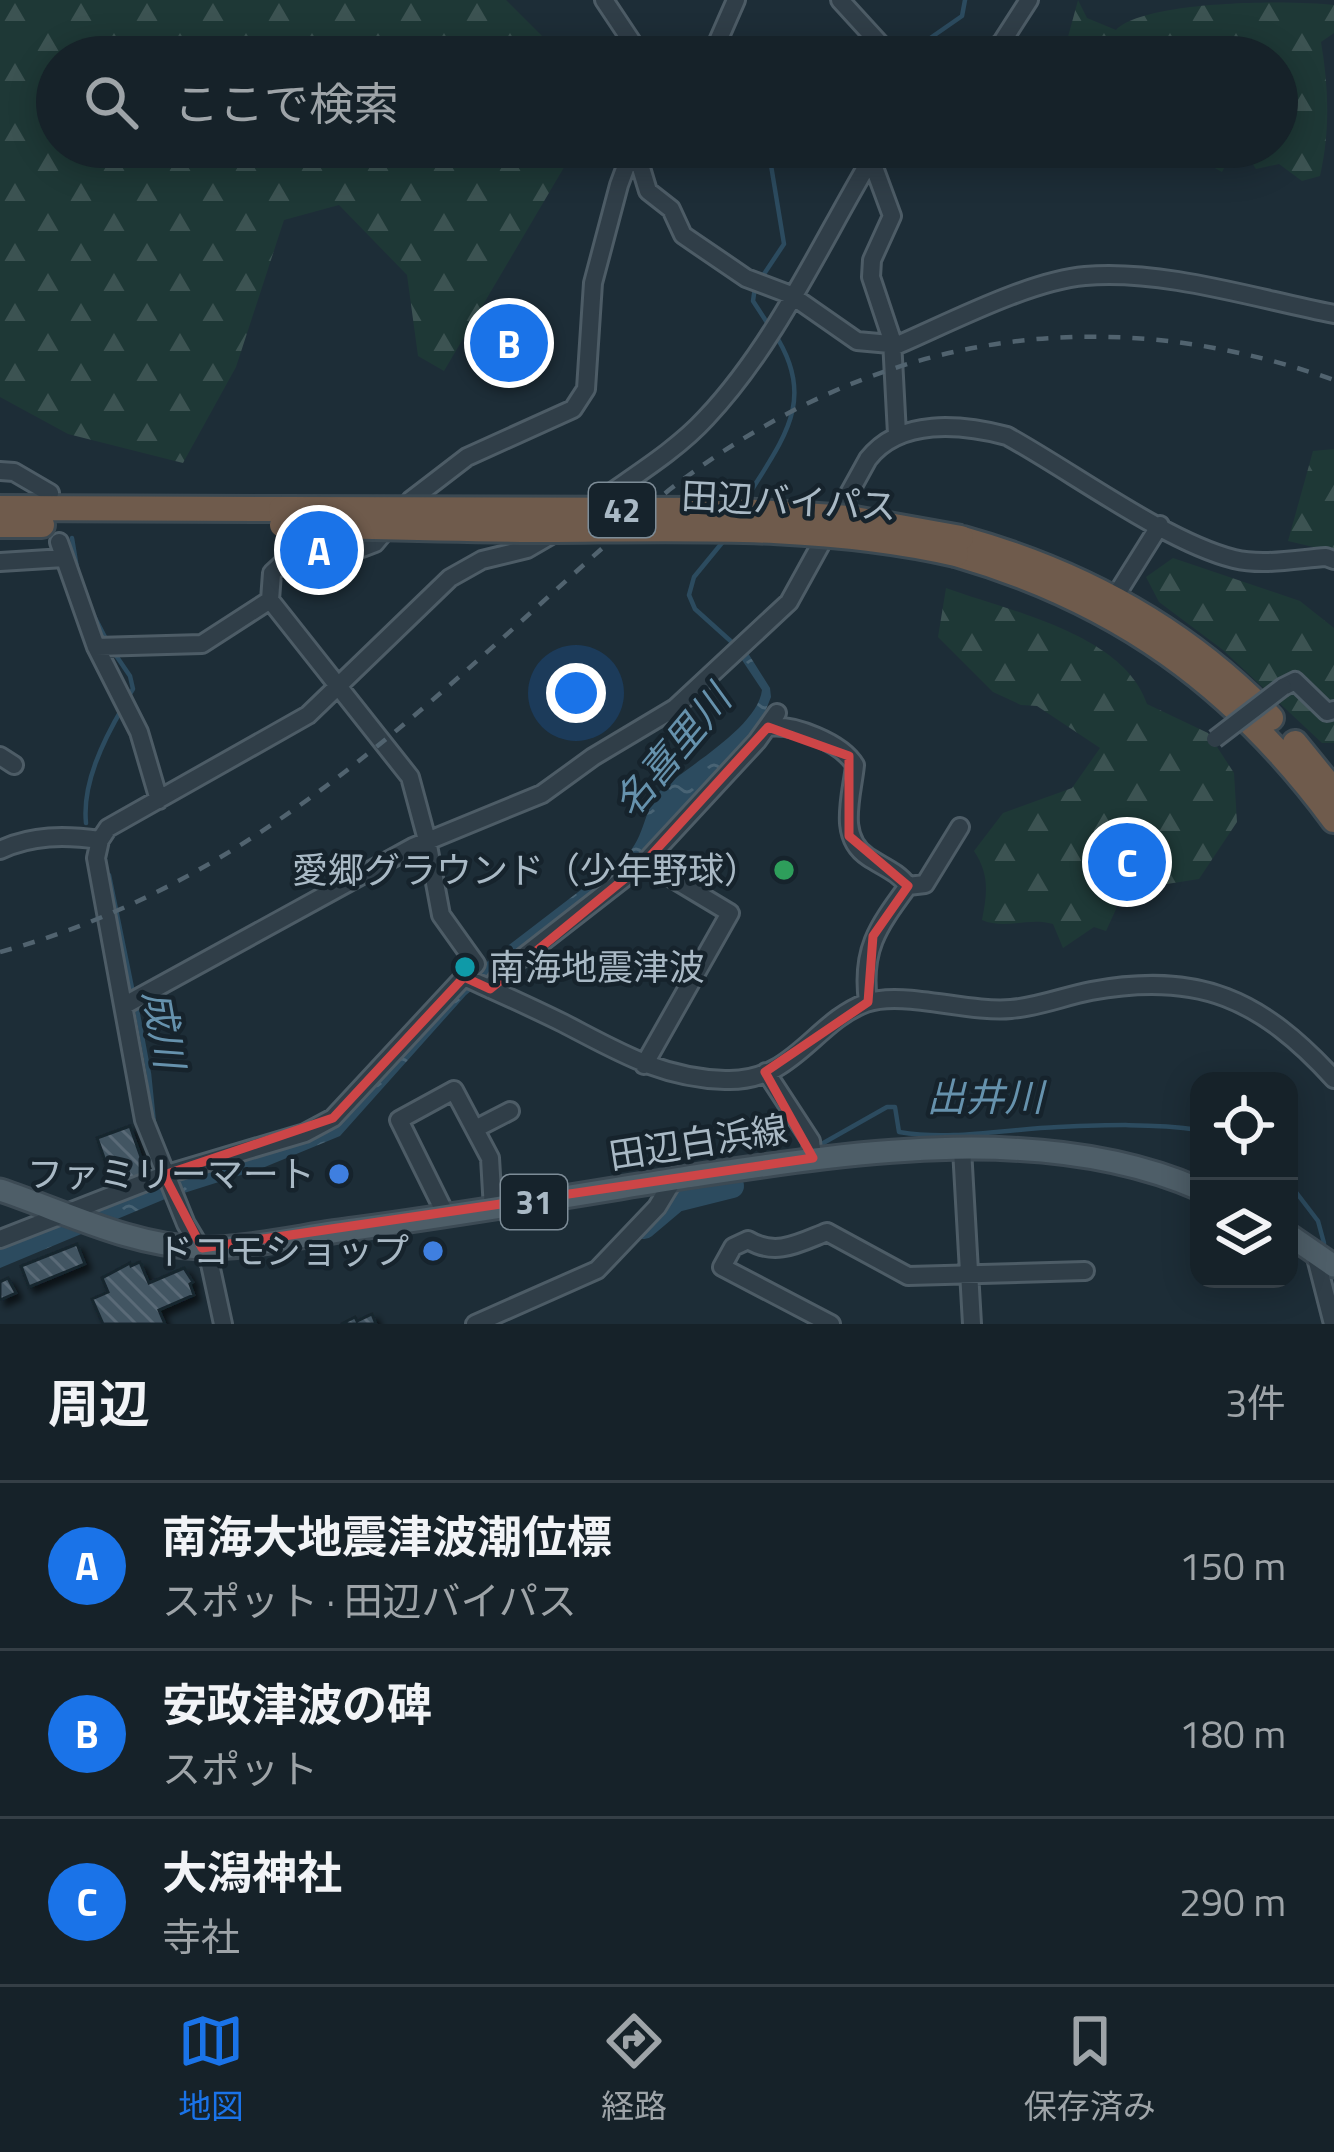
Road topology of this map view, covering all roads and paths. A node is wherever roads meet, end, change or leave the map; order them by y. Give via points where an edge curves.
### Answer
1 (604, 0) edge
2 (736, 0) edge
3 (840, 0) edge
4 (1029, 0) edge
5 (628, 36) edge
6 (720, 36) edge
7 (873, 36) edge
8 (1006, 36) edge
9 (625, 168) edge
10 (643, 168) edge
11 (868, 168) edge
12 (881, 168) edge
13 (791, 295) junction
14 (1334, 314) edge
15 (892, 346) junction
16 (898, 434) junction
17 (0, 471) edge
18 (50, 493) dead end
19 (0, 508) edge
20 (280, 517) junction
21 (0, 525) edge
22 (1160, 525) junction
23 (1334, 560) edge
24 (0, 562) edge
25 (270, 600) junction
26 (1110, 606) junction
27 (96, 647) junction
28 (338, 686) junction
29 (1334, 710) edge
30 (1215, 739) dead end
31 (1334, 790) edge
32 (159, 800) junction
33 (1334, 820) edge
34 (960, 827) dead end
35 (100, 840) junction
36 (427, 840) junction
37 (0, 850) edge
38 (645, 862) junction
39 (908, 886) junction
40 (465, 978) junction
41 (488, 988) junction
42 (868, 1002) junction
43 (125, 1005) junction
44 (644, 1065) junction
45 (766, 1072) junction
46 (1334, 1079) edge
47 (510, 1111) dead end
48 (475, 1129) junction
49 (812, 1149) junction
50 (962, 1149) junction
51 (164, 1174) junction
52 (674, 1179) junction
53 (1190, 1186) edge
54 (0, 1190) edge
55 (493, 1208) junction
56 (65, 1215) junction
57 (447, 1216) junction
58 (0, 1239) edge
59 (1298, 1240) edge
60 (202, 1248) junction
61 (1314, 1250) junction
62 (1334, 1266) edge
63 (1085, 1271) dead end
64 (970, 1273) junction
65 (827, 1323) edge
66 (224, 1324) edge
67 (475, 1324) edge
68 (972, 1324) edge
69 (1333, 1324) edge

1 - 5 street
2 - 6 street
3 - 7 street
4 - 8 street
9 - 25 street via 593,283 586,388 573,410 467,457 412,500 375,543 299,548 272,573
10 - 13 street via 648,191 671,209 683,235 746,278
11 - 13 street
12 - 15 street via 892,216 871,277
13 - 15 street via 857,341
13 - 28 street via 702,423 547,539 450,578
14 - 15 street via 1129,275 1080,276
15 - 16 street
16 - 22 street via 931,428 1007,436
16 - 36 street via 868,459 789,602 675,708 542,794
17 - 18 street
19 - 20 highway, 田辺バイパス / 42
20 - 21 highway, 田辺バイパス / 42
20 - 26 highway, 田辺バイパス / 42, bridge via 483,530 760,529 958,546
22 - 23 street via 1233,558
22 - 26 street
24 - 27 street via 62,550
25 - 27 street via 202,644
25 - 28 street
26 - 31 highway, 田辺バイパス / 42 via 1180,638 1244,690
26 - 33 highway, 田辺バイパス / 42 via 1244,712
27 - 32 street via 132,714
28 - 32 street via 308,715
28 - 36 street via 410,777
29 - 30 street, bridge via 1294,681
32 - 35 street
34 - 39 street via 926,884
35 - 37 street via 49,837
35 - 43 street via 102,899
36 - 40 street via 441,915 476,964
36 - 43 street
38 - 39 street via 772,720 849,756 849,836
38 - 41 street
38 - 44 street via 730,913
39 - 42 street via 873,936
40 - 41 street
40 - 51 street via 333,1118
41 - 44 street
42 - 45 street
42 - 46 street via 1014,1010 1149,981 1187,984 1248,1007 1304,1046
43 - 51 street via 144,1120
44 - 45 street via 728,1081
45 - 49 street
47 - 48 street
48 - 55 street via 490,1158
48 - 57 street via 454,1090 399,1120
49 - 50 main road, 田辺白浜線 / 31
49 - 52 main road, 田辺白浜線 / 31
50 - 53 main road, 田辺白浜線 / 31 via 1131,1165
50 - 64 street
51 - 56 street
51 - 60 street
52 - 55 main road, 田辺白浜線 / 31
52 - 67 street via 597,1270
54 - 56 main road, 田辺白浜線 / 31
55 - 57 main road, 田辺白浜線 / 31
56 - 58 street
56 - 60 main road, 田辺白浜線 / 31
57 - 60 main road, 田辺白浜線 / 31
59 - 61 main road
60 - 66 street
61 - 62 main road
61 - 69 street
63 - 64 street
64 - 65 street via 908,1276 827,1232 788,1248 765,1250 748,1240 726,1256 722,1267
64 - 68 street

